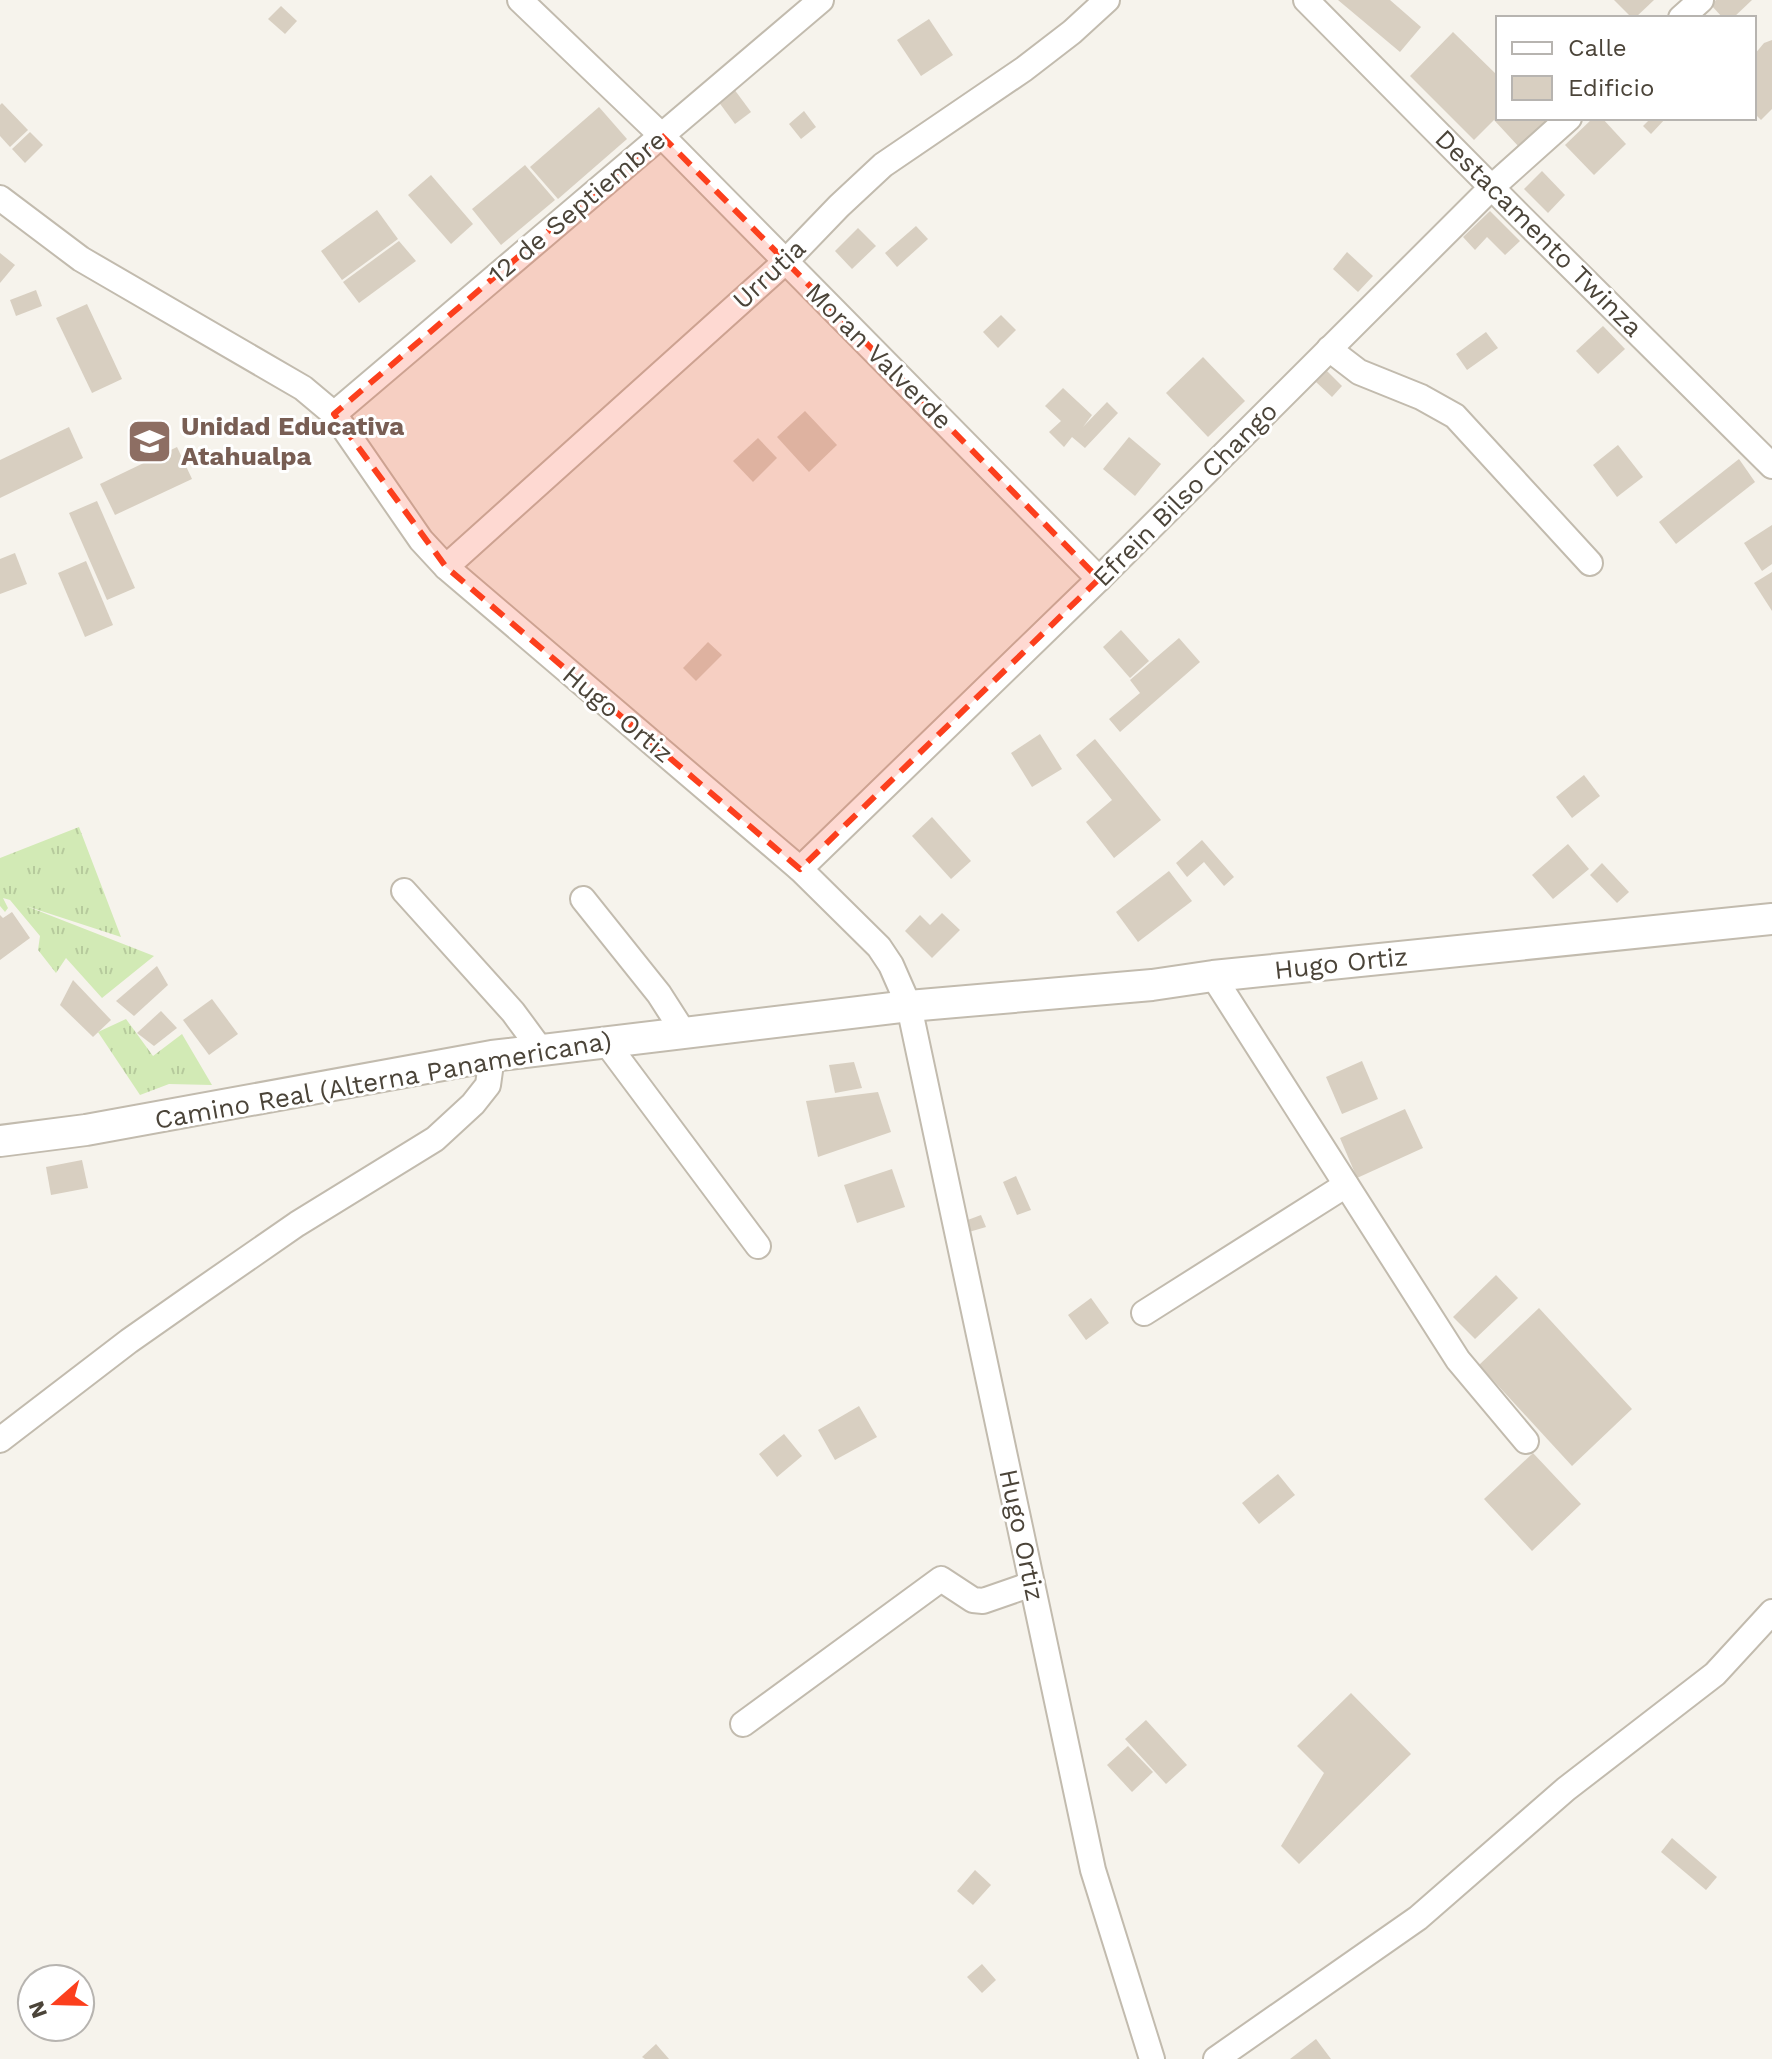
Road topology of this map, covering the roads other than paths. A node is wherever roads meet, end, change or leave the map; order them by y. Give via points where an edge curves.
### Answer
1 (520, 0) edge
2 (821, 0) edge
3 (1107, 0) edge
4 (1306, 0) edge
5 (1701, 0) edge
6 (1683, 16) edge
7 (1567, 120) edge
8 (661, 135) junction
9 (1492, 187) junction
10 (0, 198) edge
11 (786, 261) junction
12 (1329, 349) junction
13 (334, 414) junction
14 (1772, 466) edge
15 (1590, 563) dead end
16 (446, 567) junction
17 (1099, 579) junction
18 (800, 869) junction
19 (404, 891) dead end
20 (583, 899) dead end
21 (1772, 919) edge
22 (1213, 976) junction
23 (909, 1006) junction
24 (684, 1033) junction
25 (605, 1041) junction
26 (541, 1050) junction
27 (492, 1056) junction
28 (0, 1141) edge
29 (1346, 1185) junction
30 (758, 1246) dead end
31 (1144, 1313) dead end
32 (0, 1440) edge
33 (1526, 1441) dead end
34 (1032, 1584) junction
35 (1772, 1612) edge
36 (743, 1724) dead end
37 (1152, 2059) edge
38 (1216, 2059) edge

1 - 8 street, Moran Valverde
2 - 8 street, 12 de Septiembre
3 - 11 street, Urrutia via 1024,69 883,165
4 - 9 street, Destacamento Twinza
5 - 6 street
7 - 9 street, Efrein Bilso Chango
8 - 11 street, Moran Valverde
8 - 13 street, 12 de Septiembre
9 - 12 street, Efrein Bilso Chango
9 - 14 street, Destacamento Twinza
10 - 13 street, Hugo Ortiz via 81,259 303,388
11 - 16 street, Urrutia
11 - 17 street, Moran Valverde
12 - 15 street via 1359,372 1455,416
12 - 17 street, Efrein Bilso Chango
13 - 16 street, Hugo Ortiz via 421,540
16 - 18 street, Hugo Ortiz
17 - 18 street, Efrein Bilso Chango
18 - 23 street, Hugo Ortiz via 879,947
19 - 26 street
20 - 24 street
21 - 22 street, Hugo Ortiz
22 - 23 street, Hugo Ortiz
22 - 29 street
23 - 24 street, Camino Real (Alterna Panamericana)
23 - 34 street, Hugo Ortiz
24 - 25 street, Camino Real (Alterna Panamericana)
25 - 26 street, Camino Real (Alterna Panamericana)
25 - 30 street
26 - 27 street, Camino Real (Alterna Panamericana)
27 - 28 street, Camino Real (Alterna Panamericana)
27 - 32 street via 488,1085 435,1139 208,1285
29 - 31 street
29 - 33 street via 1458,1360
34 - 36 street via 983,1601 941,1579
34 - 37 street, Hugo Ortiz via 1093,1870
35 - 38 street via 1715,1674 1566,1789 1418,1918

